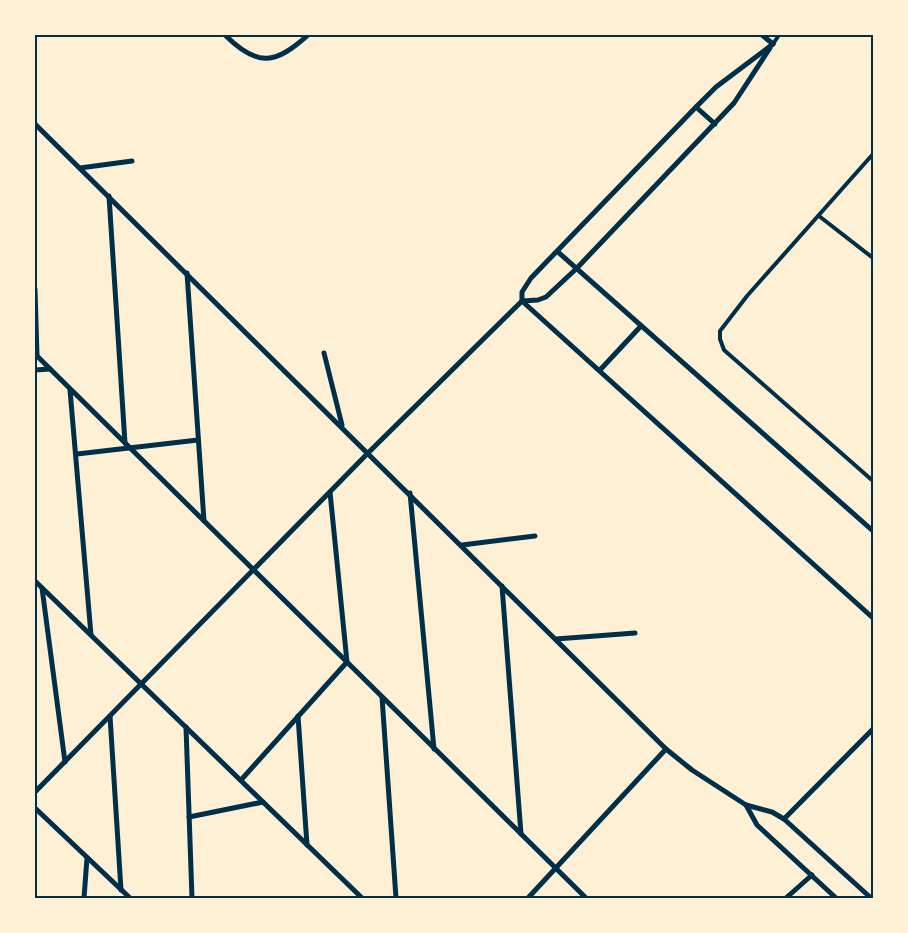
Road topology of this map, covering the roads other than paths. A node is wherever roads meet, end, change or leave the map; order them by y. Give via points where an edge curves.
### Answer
1 (225, 35) edge
2 (308, 35) edge
3 (762, 35) edge
4 (779, 35) edge
5 (773, 44) junction
6 (696, 107) junction
7 (35, 124) edge
8 (715, 124) junction
9 (873, 154) edge
10 (132, 161) dead end
11 (80, 168) junction
12 (108, 196) junction
13 (819, 216) junction
14 (558, 252) junction
15 (873, 258) edge
16 (576, 269) junction
17 (187, 273) junction
18 (35, 289) edge
19 (522, 301) junction
20 (641, 326) junction
21 (324, 353) dead end
22 (36, 355) edge
23 (50, 369) junction
24 (35, 370) edge
25 (600, 370) junction
26 (70, 389) junction
27 (342, 426) junction
28 (198, 440) junction
29 (125, 443) junction
30 (131, 449) junction
31 (369, 452) junction
32 (77, 454) junction
33 (873, 481) edge
34 (330, 492) junction
35 (410, 493) junction
36 (204, 522) junction
37 (873, 531) edge
38 (535, 536) dead end
39 (462, 546) junction
40 (253, 570) junction
41 (35, 581) edge
42 (502, 586) junction
43 (42, 587) junction
44 (873, 618) edge
45 (635, 633) dead end
46 (91, 635) junction
47 (556, 640) junction
48 (347, 662) junction
49 (141, 684) junction
50 (382, 697) junction
51 (110, 716) junction
52 (298, 716) junction
53 (186, 727) junction
54 (873, 729) edge
55 (666, 748) junction
56 (434, 749) junction
57 (65, 762) junction
58 (241, 780) junction
59 (35, 792) edge
60 (263, 802) junction
61 (746, 805) junction
62 (35, 808) edge
63 (189, 817) junction
64 (784, 819) junction
65 (521, 834) junction
66 (308, 845) junction
67 (87, 858) junction
68 (556, 868) junction
69 (812, 875) junction
70 (121, 890) junction
71 (84, 898) edge
72 (130, 898) edge
73 (192, 898) edge
74 (362, 898) edge
75 (396, 898) edge
76 (528, 898) edge
77 (586, 898) edge
78 (786, 898) edge
79 (836, 898) edge
80 (871, 898) edge

1 - 2 street via 247,52 271,59 286,55
3 - 5 street
4 - 5 lane
5 - 6 street via 716,87
5 - 8 street via 734,103
6 - 8 street
6 - 14 street
7 - 11 street
8 - 16 street
9 - 13 lane
10 - 11 street
11 - 12 street
12 - 17 street
12 - 29 street
13 - 15 lane
13 - 33 lane via 747,296 720,331 720,339 724,350
14 - 16 street
14 - 19 street via 526,284
16 - 19 street via 546,297
16 - 20 street
17 - 27 street
17 - 28 street
18 - 22 street
19 - 25 street
19 - 31 street
20 - 25 street
20 - 37 street
21 - 27 street
22 - 23 street
23 - 24 street
23 - 26 street
25 - 44 street
26 - 29 street
26 - 32 street
27 - 31 street
28 - 30 street
28 - 36 street
29 - 30 street
30 - 32 street
30 - 36 street
31 - 34 street
31 - 35 street
32 - 46 street
34 - 40 street
34 - 48 street
35 - 39 street
35 - 56 street
36 - 40 street
38 - 39 street
39 - 42 street
40 - 48 street
40 - 49 street
41 - 43 street
42 - 47 street
42 - 65 street
43 - 46 street
43 - 57 street
45 - 47 street
46 - 49 street
47 - 55 street
48 - 50 street
48 - 52 street
49 - 51 street
49 - 53 street
50 - 56 street
50 - 75 street
51 - 57 street
51 - 70 street
52 - 58 street
52 - 66 street
53 - 58 street
53 - 63 street
54 - 64 street
55 - 61 street via 692,770
55 - 68 street
56 - 65 street
57 - 59 street
58 - 60 street
60 - 63 street
60 - 66 street
61 - 64 street via 766,809
61 - 69 street via 757,825
62 - 67 street
63 - 73 street
64 - 80 street
65 - 68 street
66 - 74 street
67 - 70 street
67 - 71 street
68 - 76 street
68 - 77 street
69 - 78 street
69 - 79 street
70 - 72 street

